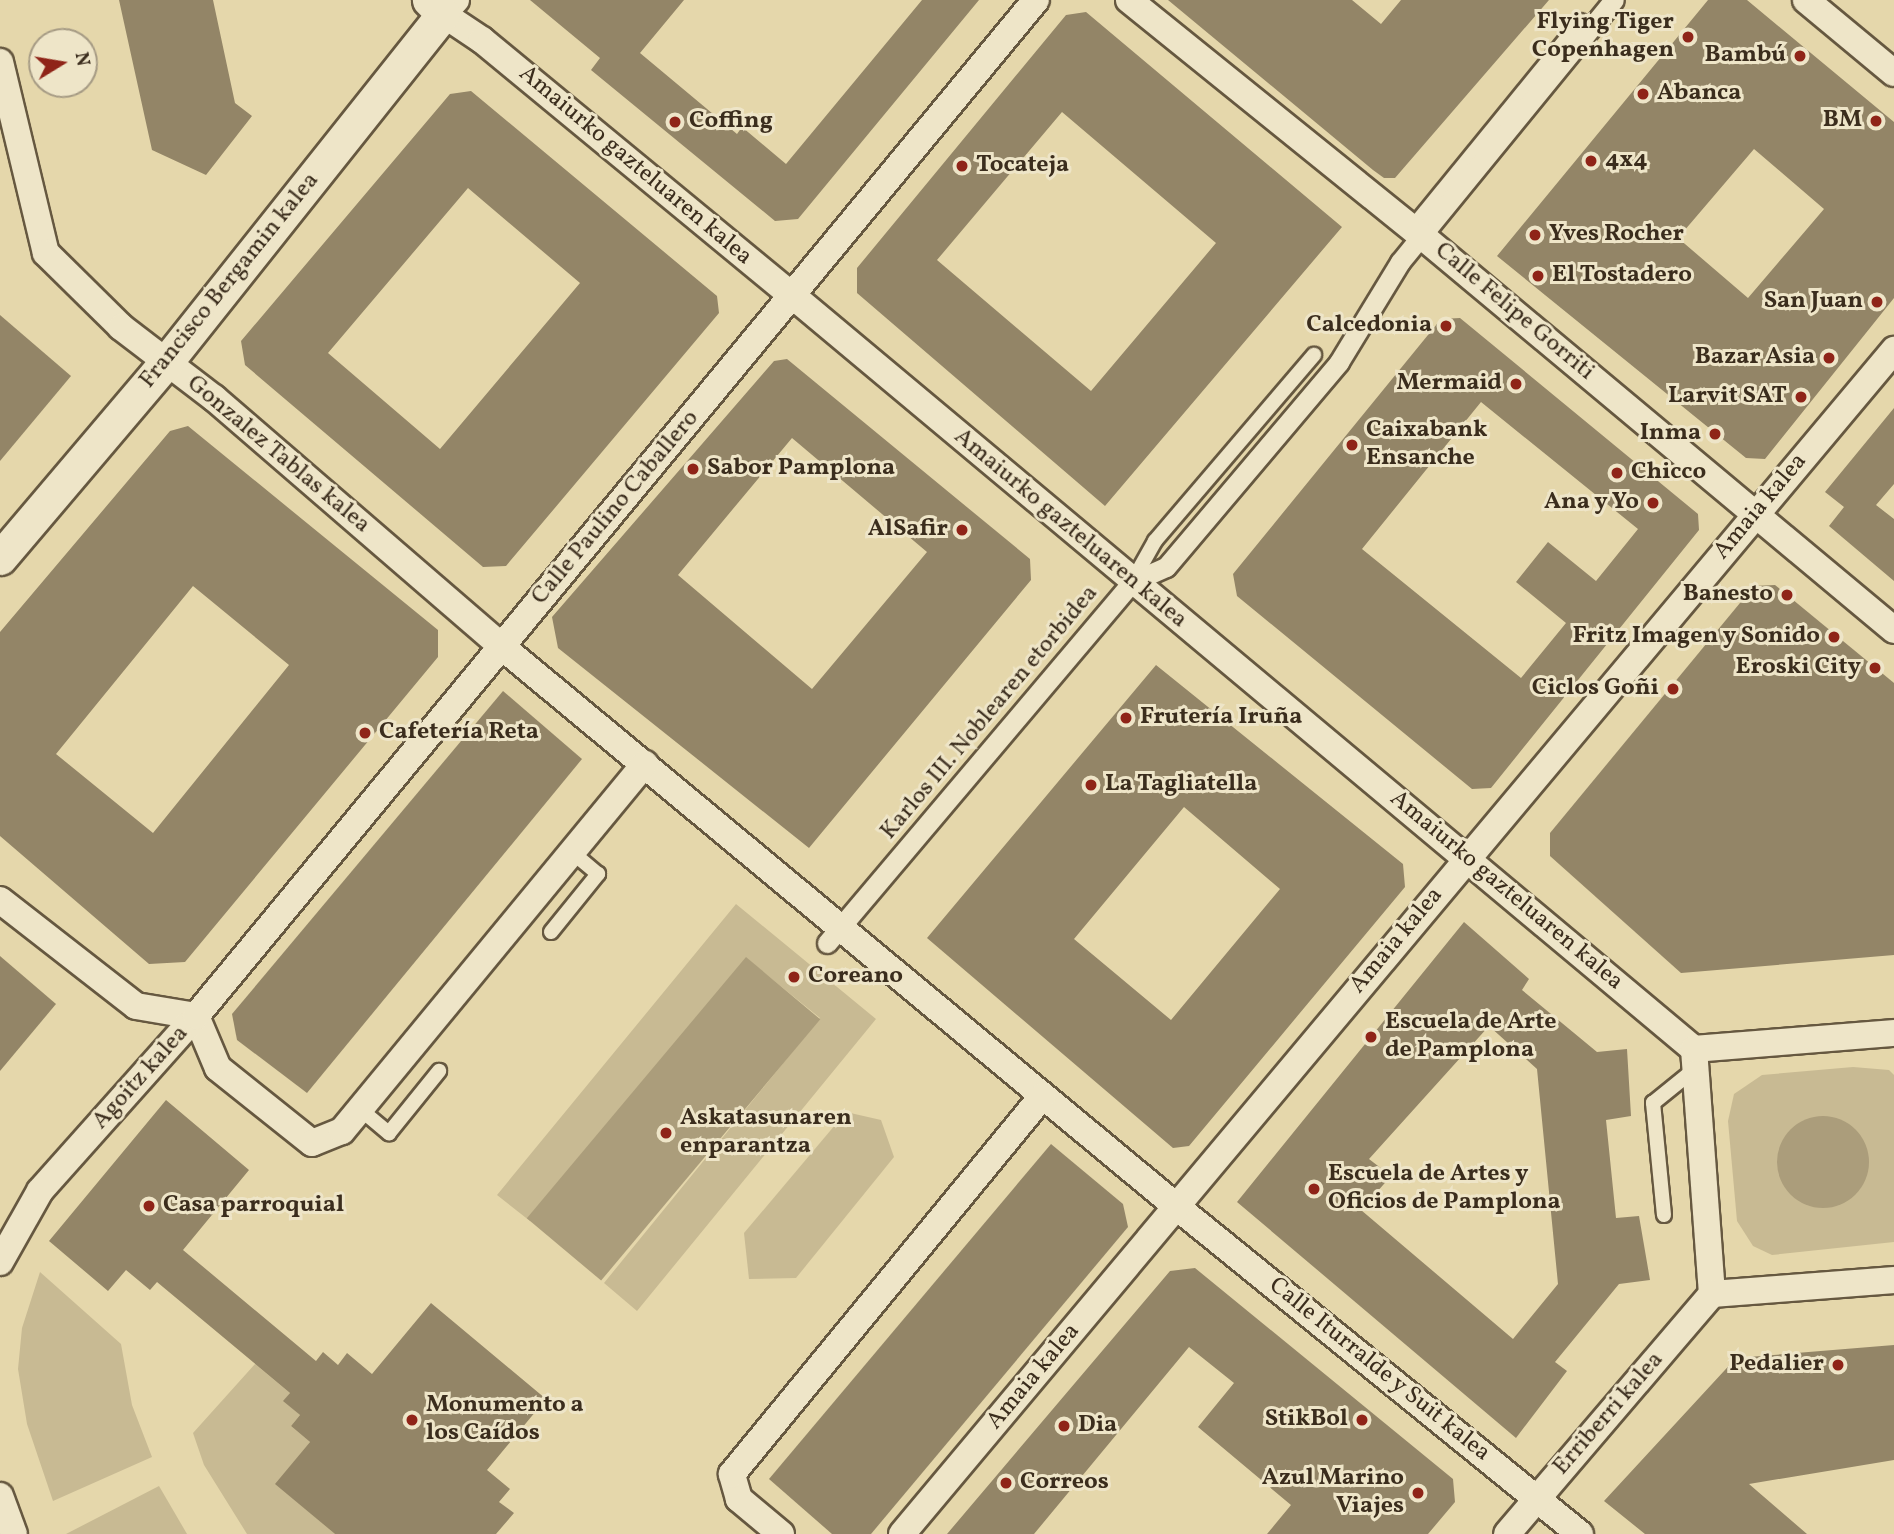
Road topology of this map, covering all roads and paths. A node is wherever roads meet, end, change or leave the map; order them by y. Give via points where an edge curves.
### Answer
1 (1036, 0) edge
2 (1129, 0) edge
3 (1614, 0) edge
4 (1806, 0) edge
5 (443, 5) edge
6 (1581, 21) dead end
7 (0, 62) edge
8 (1894, 73) edge
9 (1417, 232) junction
10 (793, 296) junction
11 (1894, 350) edge
12 (1314, 355) dead end
13 (167, 360) junction
14 (1754, 514) junction
15 (0, 558) edge
16 (1132, 582) junction
17 (1894, 630) edge
18 (502, 646) junction
19 (645, 764) junction
20 (572, 852) junction
21 (1467, 857) junction
22 (0, 900) edge
23 (551, 932) dead end
24 (833, 935) junction
25 (197, 1016) junction
26 (1894, 1033) edge
27 (1694, 1059) junction
28 (439, 1071) dead end
29 (1043, 1096) junction
30 (360, 1109) junction
31 (1177, 1207) junction
32 (1664, 1215) dead end
33 (0, 1262) edge
34 (1894, 1280) edge
35 (1712, 1294) junction
36 (0, 1496) edge
37 (1537, 1497) junction
38 (14, 1534) edge
39 (782, 1534) edge
40 (902, 1534) edge
41 (1507, 1534) edge
42 (1580, 1534) edge

1 - 10 street, Calle Paulino Caballero
2 - 9 street, Calle Felipe Gorriti
3 - 9 street, Karlos III. Noblearen etorbidea
4 - 8 street
5 - 10 street, Amaiurko gazteluaren kalea
5 - 13 street, Francisco Bergamin kalea
6 - 9 lane
7 - 13 street, Gonzalez Tablas kalea via 46,253 121,327
9 - 14 street, Calle Felipe Gorriti
9 - 16 street, Karlos III. Noblearen etorbidea via 1339,362 1166,567
10 - 16 street, Amaiurko gazteluaren kalea
10 - 18 street, Calle Paulino Caballero
11 - 14 street, Amaia kalea
12 - 16 lane via 1155,541
13 - 15 street, Francisco Bergamin kalea
13 - 18 street, Gonzalez Tablas kalea
14 - 17 street, Calle Felipe Gorriti
14 - 21 street, Amaia kalea
16 - 21 street, Amaiurko gazteluaren kalea
16 - 24 street, Karlos III. Noblearen etorbidea
18 - 19 street
18 - 25 street, Calle Paulino Caballero
19 - 20 street
19 - 24 street
20 - 23 lane via 598,874
20 - 30 street
21 - 27 street, Amaiurko gazteluaren kalea
21 - 31 street, Amaia kalea
22 - 25 street, Agoitz kalea via 136,1006
24 - 29 street
25 - 30 street via 218,1068 312,1143 342,1131
25 - 33 street, Agoitz kalea via 40,1191
26 - 27 street
27 - 32 lane via 1653,1103
27 - 35 street
28 - 30 lane via 389,1133
29 - 31 street
29 - 39 street via 732,1474 739,1499
31 - 37 street, Calle Iturralde y Suit kalea
31 - 40 street, Amaia kalea
34 - 35 street
35 - 37 street, Erriberri kalea
36 - 38 street
37 - 41 street, Erriberri kalea
37 - 42 street, Calle Iturralde y Suit kalea

